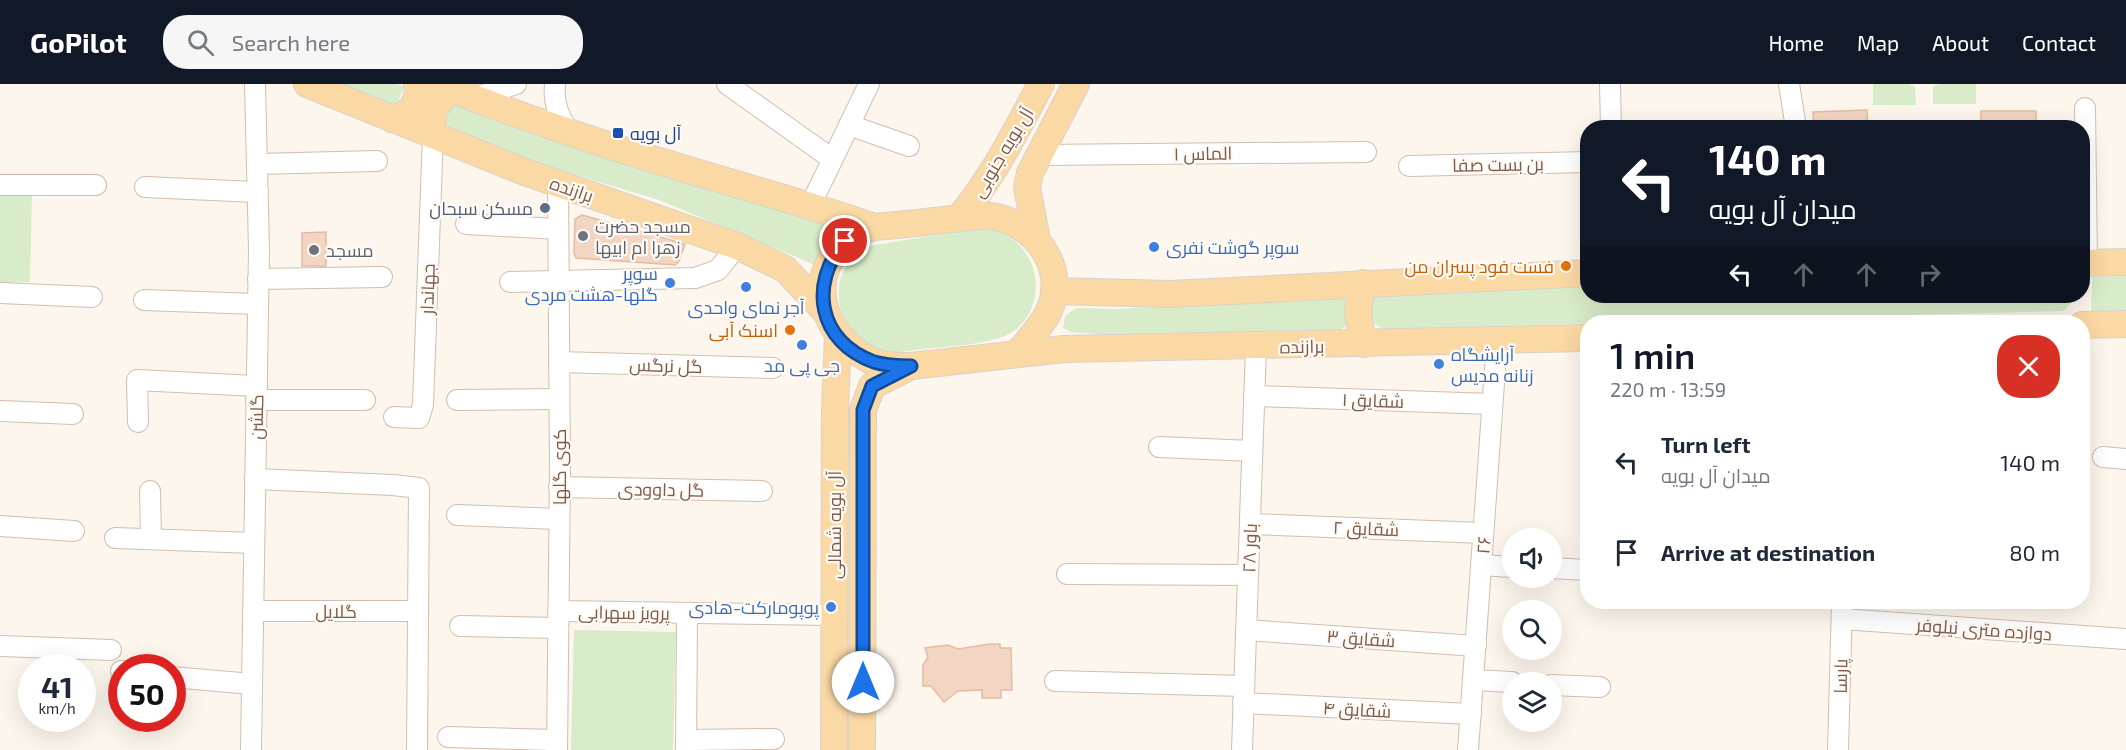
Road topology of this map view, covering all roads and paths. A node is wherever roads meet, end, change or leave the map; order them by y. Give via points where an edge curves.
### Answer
1 (255, 84) edge
2 (307, 84) edge
3 (417, 84) edge
4 (516, 84) edge
5 (555, 84) edge
6 (727, 84) edge
7 (869, 84) edge
8 (1041, 84) edge
9 (1076, 84) edge
10 (1610, 84) edge
11 (1789, 84) edge
12 (452, 89) edge
13 (2085, 108) dead end
14 (392, 118) junction
15 (1611, 120) edge
16 (1795, 120) edge
17 (2085, 120) edge
18 (849, 125) junction
19 (570, 133) junction
20 (433, 135) junction
21 (909, 146) dead end
22 (1366, 152) dead end
23 (1039, 155) junction
24 (832, 159) junction
25 (377, 161) dead end
26 (1580, 162) edge
27 (257, 164) junction
28 (1409, 166) dead end
29 (558, 183) junction
30 (0, 185) edge
31 (96, 185) dead end
32 (145, 187) dead end
33 (258, 192) junction
34 (811, 204) junction
35 (959, 218) junction
36 (466, 224) dead end
37 (874, 227) junction
38 (558, 229) junction
39 (1037, 240) junction
40 (737, 246) junction
41 (2126, 262) edge
42 (2090, 263) edge
43 (1580, 273) edge
44 (382, 277) dead end
45 (258, 279) junction
46 (558, 280) junction
47 (510, 282) dead end
48 (1362, 283) junction
49 (1054, 291) junction
50 (0, 293) edge
51 (92, 297) dead end
52 (144, 300) dead end
53 (258, 304) junction
54 (825, 311) junction
55 (2126, 324) edge
56 (2090, 325) edge
57 (838, 336) junction
58 (1580, 338) edge
59 (1497, 341) junction
60 (1363, 344) junction
61 (1256, 347) junction
62 (1017, 354) junction
63 (559, 362) junction
64 (911, 366) junction
65 (773, 368) dead end
66 (257, 393) junction
67 (1254, 396) junction
68 (559, 399) junction
69 (365, 400) dead end
70 (458, 400) dead end
71 (1492, 404) junction
72 (0, 411) edge
73 (73, 414) dead end
74 (394, 417) dead end
75 (138, 422) dead end
76 (1159, 447) dead end
77 (1252, 451) junction
78 (2103, 457) dead end
79 (2126, 459) edge
80 (255, 479) junction
81 (559, 487) junction
82 (150, 491) dead end
83 (762, 491) dead end
84 (457, 515) dead end
85 (559, 519) junction
86 (1250, 524) junction
87 (0, 526) edge
88 (74, 531) dead end
89 (1484, 533) junction
90 (115, 538) dead end
91 (151, 539) junction
92 (254, 543) junction
93 (1481, 565) junction
94 (1502, 566) edge
95 (1562, 569) edge
96 (1580, 570) edge
97 (1067, 574) dead end
98 (1248, 575) junction
99 (1842, 610) edge
100 (253, 611) junction
101 (418, 611) junction
102 (687, 614) junction
103 (834, 615) junction
104 (558, 619) junction
105 (460, 626) dead end
106 (1246, 630) junction
107 (2126, 639) edge
108 (0, 646) edge
109 (1476, 646) junction
110 (111, 650) dead end
111 (186, 677) edge
112 (1473, 680) junction
113 (1055, 681) dead end
114 (1502, 681) edge
115 (252, 684) junction
116 (1562, 685) edge
117 (1600, 687) dead end
118 (1244, 694) junction
119 (1471, 714) junction
120 (448, 737) dead end
121 (774, 739) dead end
122 (557, 745) edge
123 (686, 745) edge
124 (251, 750) edge
125 (417, 750) edge
126 (834, 750) edge
127 (862, 750) edge
128 (1242, 750) edge
129 (1468, 750) edge
130 (1838, 750) edge

1 - 27 street, گلشن
2 - 14 main road, برازنده
3 - 14 main road via 418,97 413,108 404,116
4 - 12 street
5 - 19 street via 558,116
6 - 24 street
7 - 18 street
8 - 35 main road, آل بویه جنوبی via 979,195
9 - 23 main road, آل بویه جنوبی
10 - 15 street
11 - 16 street
12 - 19 main road
12 - 20 main road via 437,104 431,124
13 - 17 street
14 - 20 main road, برازنده
18 - 21 street
18 - 24 street
19 - 34 main road
20 - 29 main road, برازنده
20 - 74 street, جهاندار via 423,405 419,418
22 - 23 street, الماس ۱
23 - 39 main road, آل بویه جنوبی via 1027,187
24 - 34 street
25 - 27 street
26 - 28 street, بن بست صفا
27 - 33 street, گلشن
29 - 38 street, کوی گلها
29 - 40 main road, برازنده
30 - 31 street
32 - 33 street
33 - 45 street, گلشن
34 - 37 main road
35 - 37 main road
35 - 39 main road via 988,216 1010,220
36 - 38 street
37 - 54 main road via 858,232 835,253 823,281
38 - 46 street, کوی گلها
39 - 49 main road via 1053,269
40 - 46 street via 718,270 695,278
40 - 54 main road, برازنده via 785,269
41 - 42 main road
43 - 48 main road
44 - 45 street
45 - 53 street, گلشن
46 - 47 street
46 - 63 street, کوی گلها
48 - 49 main road via 1171,294
48 - 60 main road via 1359,313
49 - 62 main road via 1049,312
50 - 51 street
52 - 53 street
53 - 66 street, گلشن
54 - 57 main road
55 - 56 main road
57 - 64 main road via 872,361
57 - 103 main road, آل بویه شمالی
58 - 59 main road, برازنده
59 - 60 main road, برازنده
59 - 71 street, ۲۶
60 - 61 main road, برازنده
61 - 62 main road, برازنده via 1064,349
61 - 67 street, باور ۲۸
62 - 64 main road
63 - 65 street, گل نرگس
63 - 68 street, کوی گلها
64 - 127 main road, آل بویه شمالی via 872,386 863,410
66 - 69 street
66 - 75 street via 137,380
66 - 80 street, گلشن
67 - 71 street, شقایق ۱
67 - 77 street, باور ۲۸
68 - 70 street
68 - 81 street, کوی گلها
71 - 89 street, ۲۶
72 - 73 street
76 - 77 street
77 - 86 street, باور ۲۸
78 - 79 street
80 - 92 street, گلشن
80 - 101 street via 419,488
81 - 83 street, گل داوودی
81 - 85 street, کوی گلها
82 - 91 street
84 - 85 street
85 - 104 street, کوی گلها
86 - 89 street, شقایق ۲
86 - 98 street, باور ۲۸
87 - 88 street
89 - 93 street, ۲۶
90 - 91 street
91 - 92 street
92 - 100 street, گلشن
93 - 94 street
93 - 109 street, ۲۶
95 - 96 street
97 - 98 street
98 - 106 street, باور ۲۸
99 - 107 street, دوازده متری نیلوفر
99 - 130 street, پارسا
100 - 101 street, گلایل
100 - 115 street, گلشن
101 - 125 street
102 - 103 street, پرویز سهرابی
102 - 104 street, پرویز سهرابی
102 - 123 street
103 - 126 main road, آل بویه شمالی
104 - 105 street, پرویز سهرابی
104 - 122 street, کوی گلها
106 - 109 street, شقایق ۳
106 - 118 street, باور ۲۸
108 - 110 street
109 - 112 street, ۲۶
111 - 115 street
112 - 114 street
112 - 119 street, ۲۶
113 - 118 street, شقایق ۴
115 - 124 street, گلشن
116 - 117 street
118 - 119 street, شقایق ۴
118 - 128 street, باور ۲۸
119 - 129 street, ۲۶
120 - 122 street
121 - 123 street

